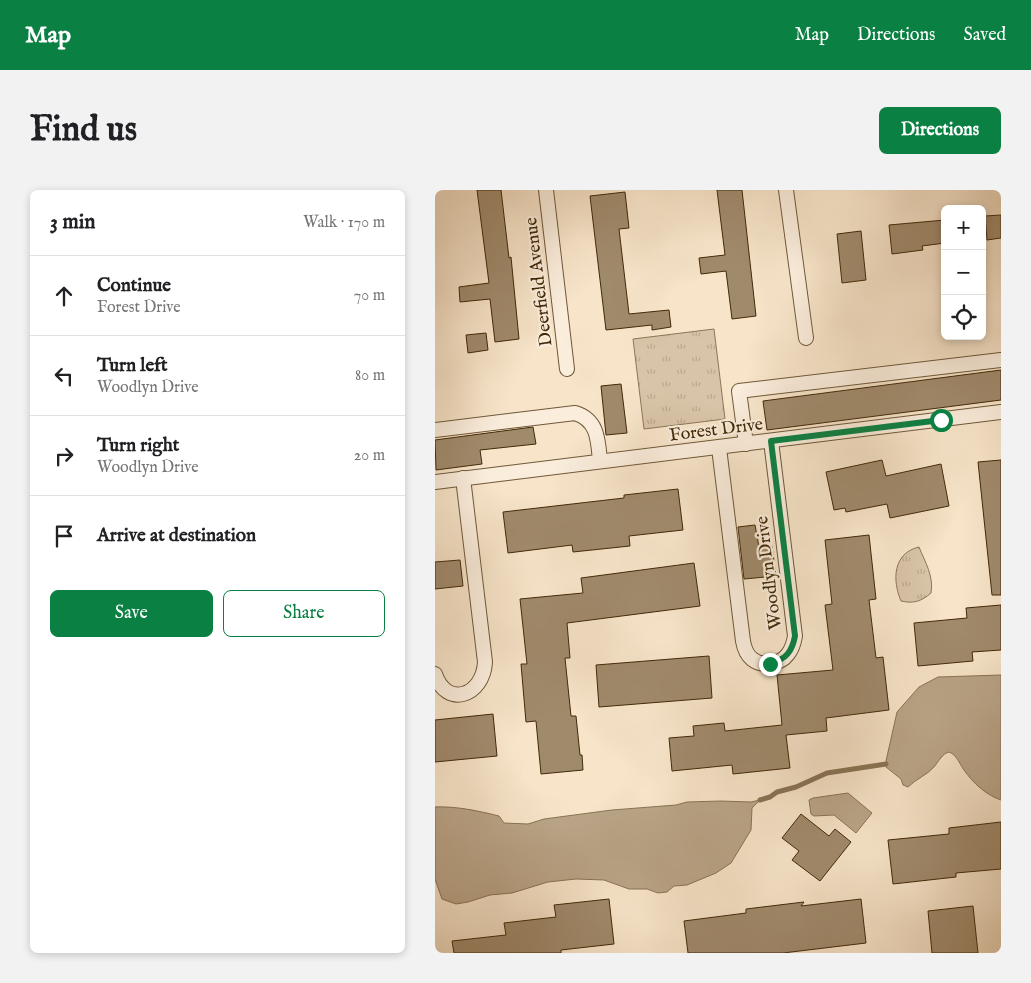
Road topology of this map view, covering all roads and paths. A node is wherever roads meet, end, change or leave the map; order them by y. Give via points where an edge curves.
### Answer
1 (546, 190) edge
2 (791, 191) edge
3 (806, 338) dead end
4 (1001, 360) edge
5 (567, 369) dead end
6 (1001, 412) edge
7 (435, 430) edge
8 (771, 441) junction
9 (746, 444) junction
10 (719, 448) junction
11 (600, 461) junction
12 (463, 478) junction
13 (435, 482) edge
14 (435, 674) edge

1 - 5 street, Deerfield Avenue
2 - 3 street
4 - 9 street via 739,391
6 - 8 street, Forest Drive
7 - 11 street via 575,413 591,423
8 - 9 street, Forest Drive
8 - 10 street, Woodlyn Drive via 795,636 787,656 770,664 752,659 745,650
9 - 10 street, Forest Drive
10 - 11 street, Forest Drive
11 - 12 street, Forest Drive
12 - 13 street, Forest Drive
12 - 14 street via 484,672 472,691 464,694 445,689

